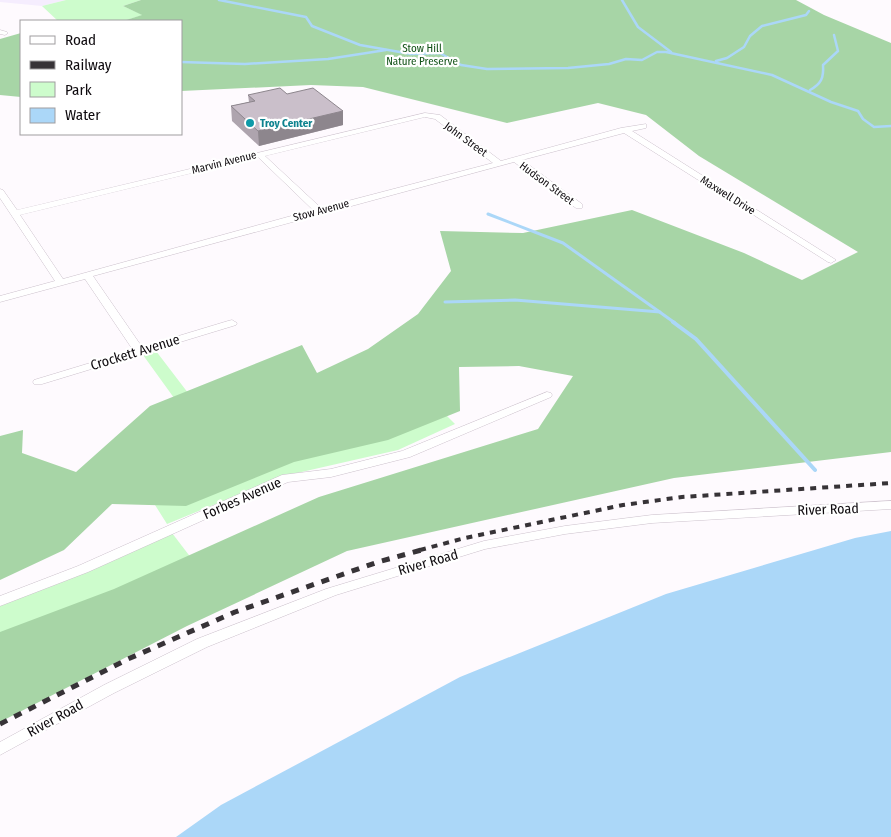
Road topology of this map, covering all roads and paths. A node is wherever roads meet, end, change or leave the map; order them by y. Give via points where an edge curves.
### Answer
1 (433, 116) joint
2 (642, 126) dead end
3 (624, 130) junction
4 (259, 154) junction
5 (515, 159) junction
6 (499, 163) junction
7 (0, 192) edge
8 (579, 206) dead end
9 (319, 211) junction
10 (14, 212) junction
11 (831, 260) dead end
12 (87, 276) junction
13 (61, 282) junction
14 (0, 299) edge
15 (232, 323) dead end
16 (139, 351) junction
17 (38, 382) dead end
18 (547, 395) dead end
19 (891, 505) edge
20 (0, 601) edge
21 (0, 749) edge

1 - 4 street, Marvin Avenue via 420,116
1 - 6 street, John Street
2 - 3 street, Stow Avenue
3 - 5 street, Stow Avenue
3 - 11 street, Maxwell Drive
4 - 9 street
4 - 10 street, Marvin Avenue
5 - 6 street, Stow Avenue
5 - 8 street, Hudson Street
6 - 9 street, Stow Avenue
7 - 10 street
9 - 12 street, Stow Avenue
10 - 13 street
12 - 13 street, Stow Avenue
12 - 16 street
13 - 14 street, Stow Avenue
15 - 16 street, Crockett Avenue
16 - 17 street, Crockett Avenue
18 - 20 street, Forbes Avenue via 406,454 331,473 286,478 83,569
19 - 21 street, River Road via 652,519 484,545 331,592 202,643 126,680

